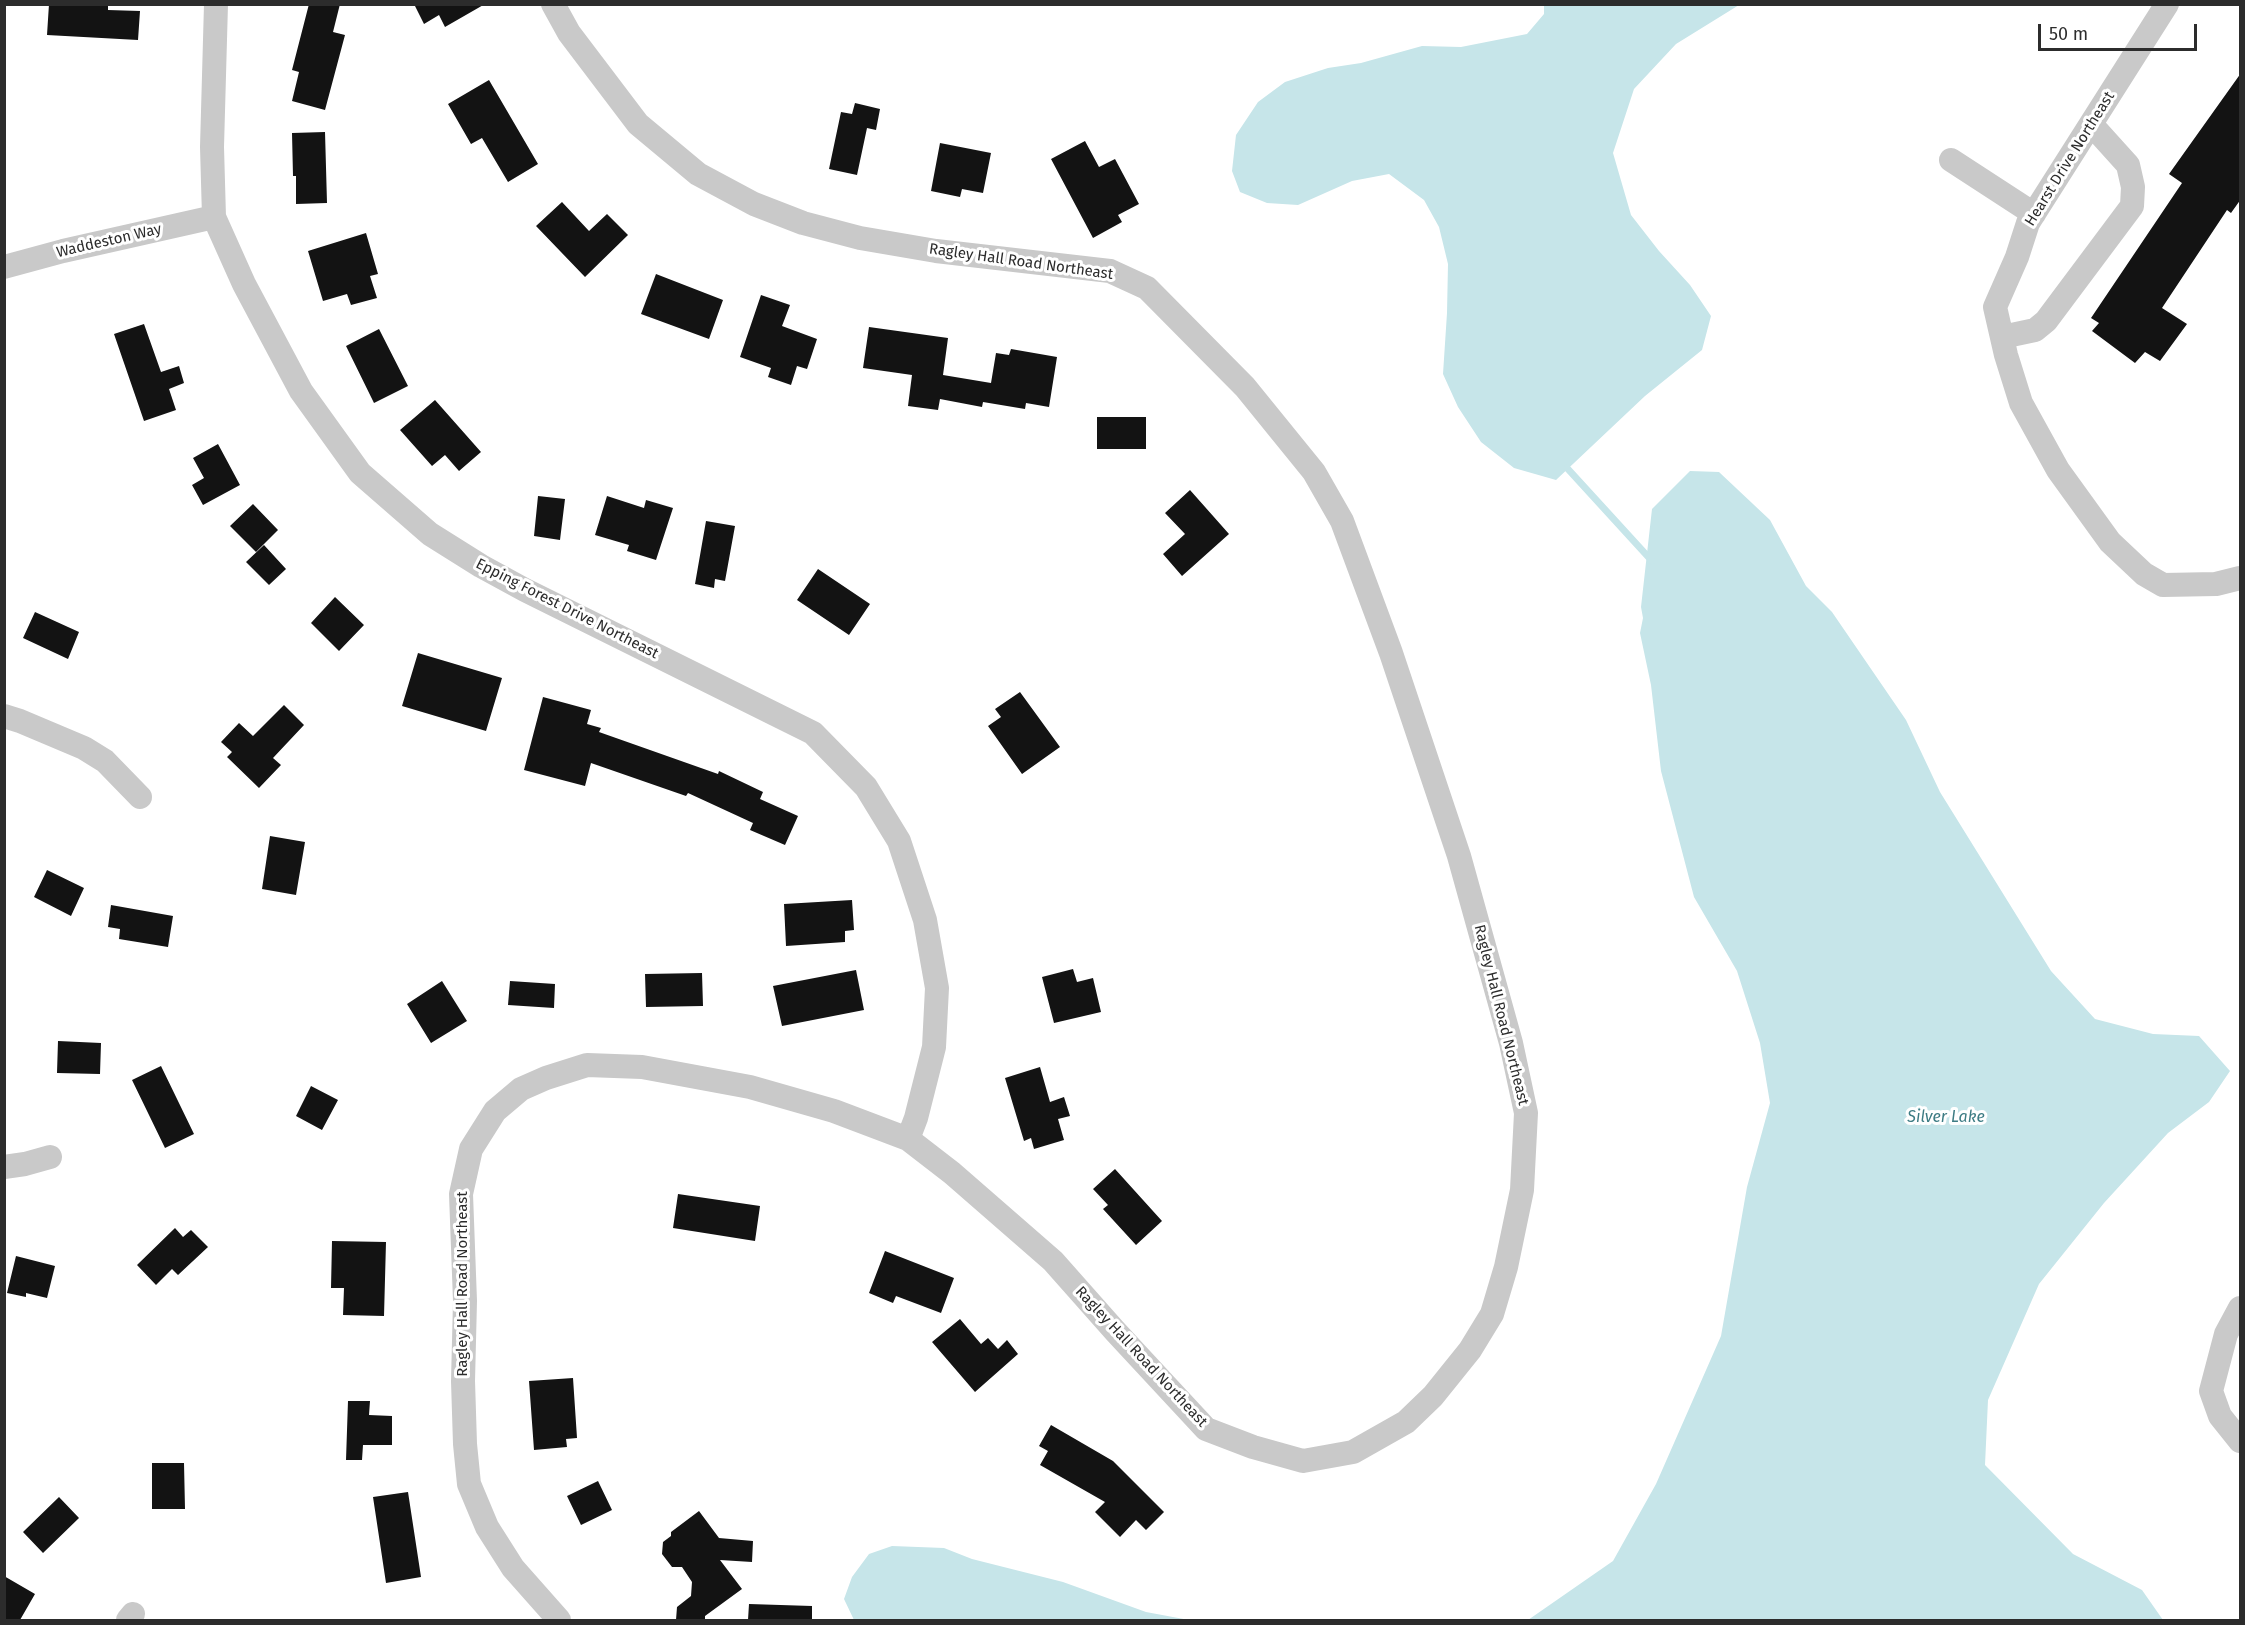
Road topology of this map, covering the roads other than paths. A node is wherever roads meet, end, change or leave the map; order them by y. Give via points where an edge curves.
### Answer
1 (216, 4) edge
2 (553, 4) edge
3 (2167, 4) edge
4 (2091, 124) junction
5 (1951, 160) dead end
6 (2034, 214) junction
7 (214, 218) junction
8 (4, 267) edge
9 (2002, 337) junction
10 (2241, 578) edge
11 (4, 716) edge
12 (140, 797) dead end
13 (908, 1139) junction
14 (50, 1157) dead end
15 (4, 1167) edge
16 (2241, 1308) edge
17 (2241, 1441) edge
18 (559, 1620) edge

1 - 7 street, Epping Forest Drive Northeast
2 - 13 street, Ragley Hall Road Northeast via 576,42 638,123 698,174 754,204 803,223 860,238 1110,272 1147,288 1245,387 1314,472 1341,521 1391,653 1459,856 1511,1043 1526,1113 1522,1190 1506,1267 1492,1314 1470,1350 1406,1422 1353,1452 1303,1461 1206,1429 1053,1261
3 - 4 street, Hearst Drive Northeast
4 - 6 street, Hearst Drive Northeast
4 - 9 street via 2128,165 2132,206 2046,321 2035,330
5 - 6 street
6 - 9 street, Hearst Drive Northeast via 1995,307
7 - 8 street, Waddeston Way
7 - 13 street, Epping Forest Drive Northeast via 244,284 302,391 360,473 430,534 481,566 813,733 866,787 898,841 925,920 937,988 934,1047
9 - 10 street, Hearst Drive Northeast via 2021,403 2058,470 2110,542 2144,574 2163,585 2216,584
11 - 12 street via 105,761
13 - 18 street, Ragley Hall Road Northeast via 834,1111 750,1087 642,1067 587,1065 521,1089 495,1111 471,1149 461,1194 463,1381 469,1484 487,1527 513,1568
14 - 15 street
16 - 17 street via 2226,1334 2211,1391 2220,1416

